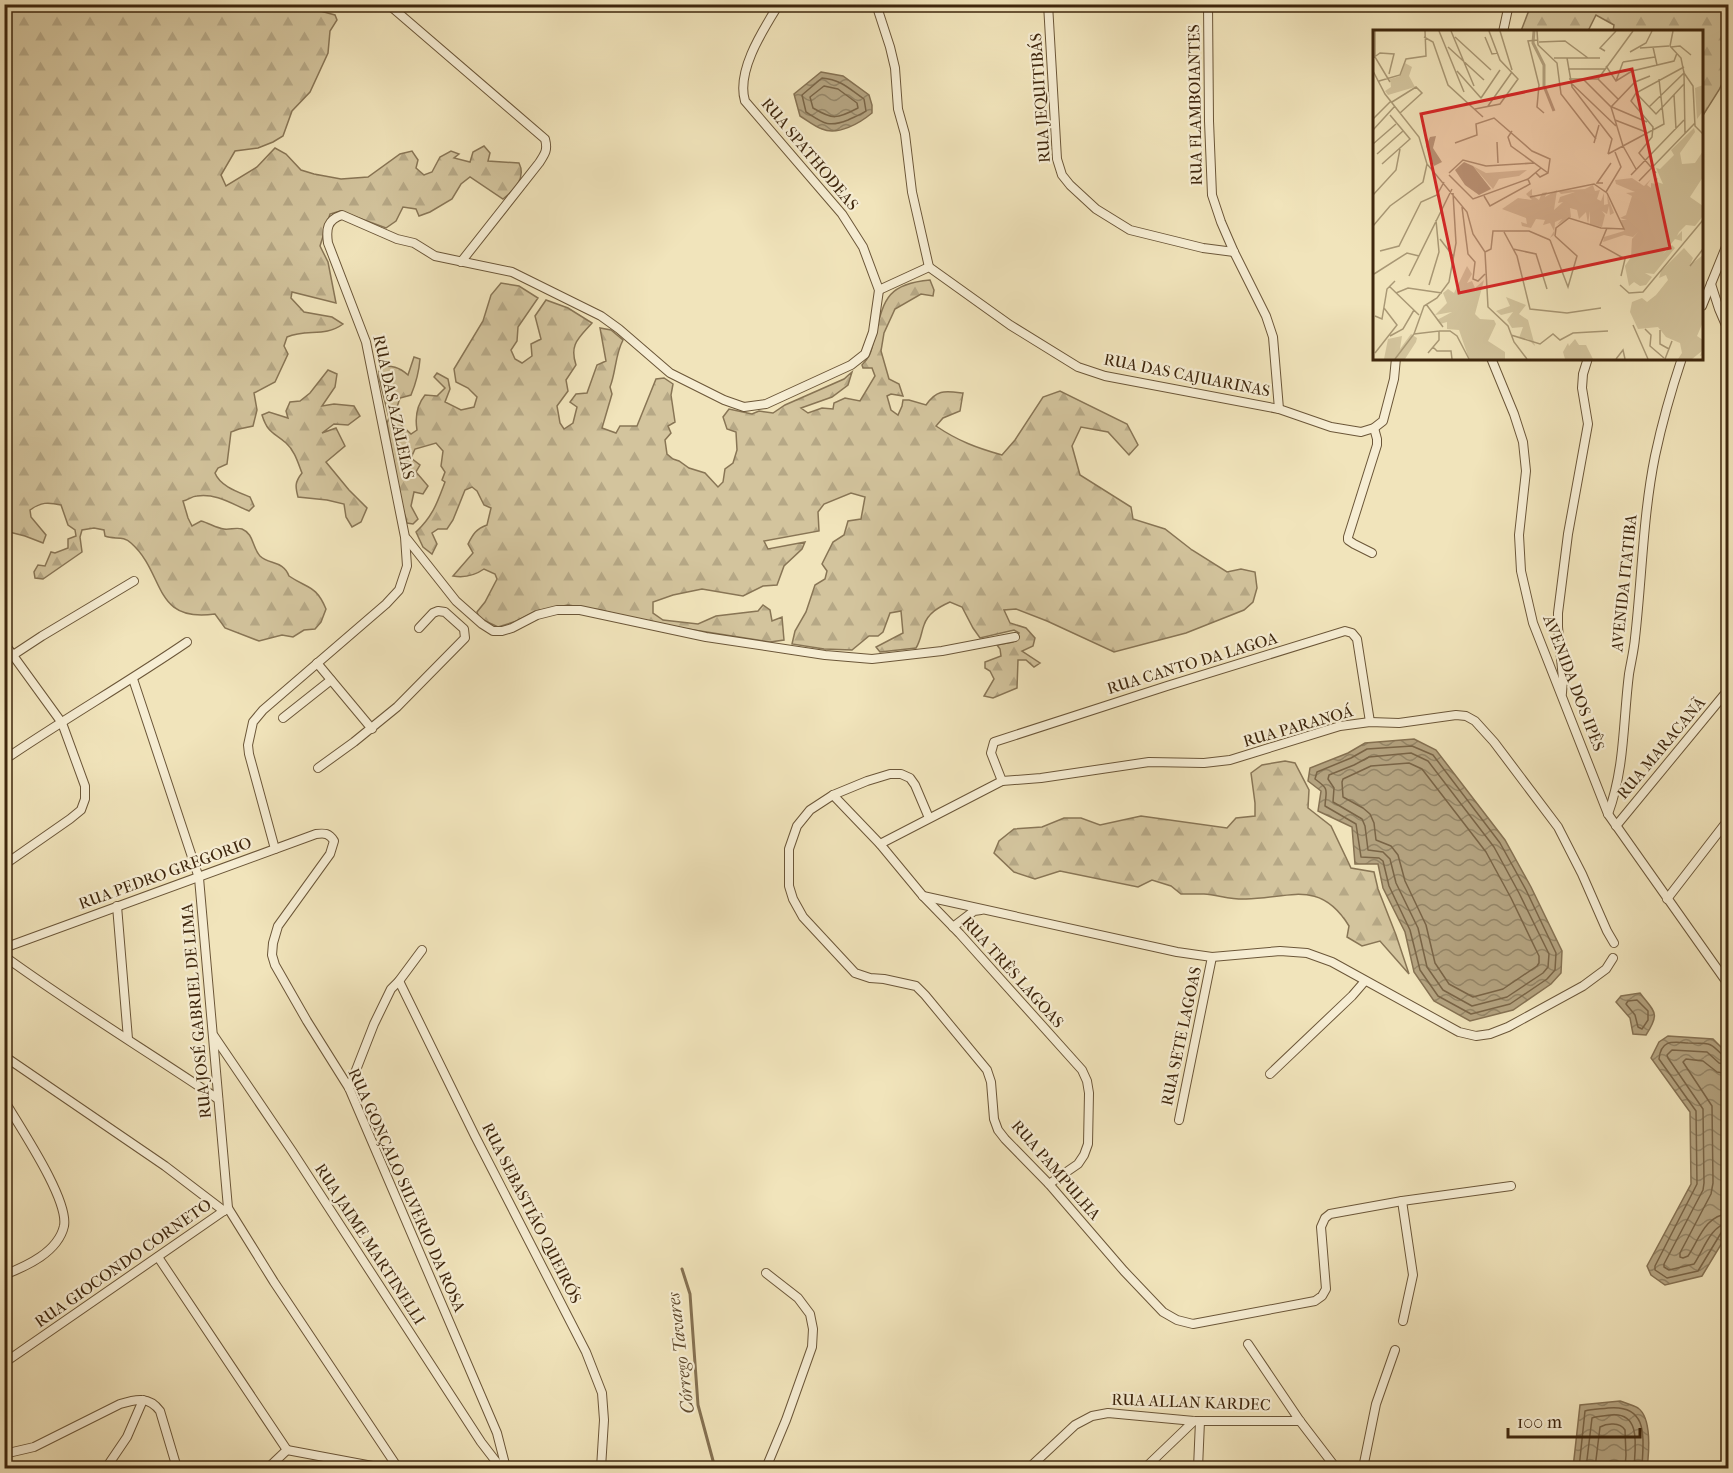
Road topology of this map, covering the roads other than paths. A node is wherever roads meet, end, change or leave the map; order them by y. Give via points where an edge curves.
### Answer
1 (388, 4) edge
2 (778, 4) edge
3 (876, 4) edge
4 (1048, 4) edge
5 (1208, 4) edge
6 (1509, 4) edge
7 (1503, 30) edge
8 (1728, 242) edge
9 (1234, 252) junction
10 (461, 262) junction
11 (929, 267) junction
12 (1711, 284) junction
13 (879, 290) junction
14 (1703, 302) edge
15 (1728, 330) edge
16 (1396, 360) edge
17 (1492, 360) edge
18 (1587, 360) edge
19 (1681, 360) edge
20 (1279, 409) junction
21 (1374, 428) junction
22 (405, 537) junction
23 (1372, 553) dead end
24 (135, 581) dead end
25 (419, 628) dead end
26 (1015, 637) dead end
27 (187, 642) dead end
28 (4, 643) edge
29 (13, 654) junction
30 (4, 661) edge
31 (317, 663) junction
32 (133, 678) junction
33 (331, 680) junction
34 (1728, 690) edge
35 (1562, 697) junction
36 (283, 718) dead end
37 (1370, 722) junction
38 (62, 723) junction
39 (372, 729) junction
40 (4, 760) edge
41 (318, 768) dead end
42 (1002, 781) junction
43 (833, 795) junction
44 (1608, 814) junction
45 (929, 818) junction
46 (1728, 820) edge
47 (1616, 826) junction
48 (334, 841) joint
49 (880, 844) junction
50 (275, 849) junction
51 (4, 865) edge
52 (199, 878) junction
53 (923, 896) junction
54 (1667, 899) junction
55 (117, 906) junction
56 (987, 910) junction
57 (953, 927) junction
58 (1614, 943) dead end
59 (4, 948) edge
60 (422, 950) dead end
61 (4, 956) edge
62 (1212, 957) junction
63 (1613, 958) dead end
64 (399, 981) junction
65 (1365, 981) junction
66 (1728, 984) edge
67 (214, 1036) junction
68 (128, 1039) junction
69 (4, 1056) edge
70 (9, 1063) edge
71 (1270, 1074) dead end
72 (349, 1088) junction
73 (218, 1099) junction
74 (4, 1100) edge
75 (1179, 1120) dead end
76 (1049, 1184) junction
77 (1511, 1185) dead end
78 (1402, 1201) junction
79 (226, 1210) junction
80 (158, 1257) junction
81 (6, 1272) edge
82 (766, 1273) dead end
83 (1403, 1321) dead end
84 (1248, 1344) dead end
85 (1395, 1350) dead end
86 (4, 1363) edge
87 (143, 1400) junction
88 (1197, 1421) junction
89 (1300, 1421) junction
90 (497, 1432) junction
91 (481, 1442) junction
92 (287, 1450) junction
93 (4, 1454) edge
94 (106, 1468) edge
95 (177, 1468) edge
96 (268, 1468) edge
97 (383, 1468) edge
98 (398, 1468) edge
99 (503, 1468) edge
100 (601, 1468) edge
101 (766, 1468) edge
102 (1029, 1468) edge
103 (1145, 1468) edge
104 (1198, 1468) edge
105 (1336, 1468) edge
106 (1363, 1468) edge

1 - 10 street via 545,140 547,147 546,154
2 - 13 street, RUA SPATHODEAS via 751,56 744,82 746,101 842,214 863,247
3 - 11 street via 895,68 912,192
4 - 9 street, RUA JEQUITIBÁS via 1056,148 1062,175 1096,209 1130,230
5 - 9 street, RUA FLAMBOIANTES via 1212,195
6 - 7 street
8 - 12 street
9 - 20 street, RUA FLAMBOIANTES via 1273,337
10 - 13 street, RUA DAS AZALEIAS via 512,272 601,316 670,373 744,407 766,404 851,365 865,354 873,332
10 - 22 street, RUA DAS AZALEIAS via 435,256 414,243 342,215 329,222 326,231 366,342
11 - 13 street
11 - 20 street, RUA DAS CAJUARINAS via 1010,325 1078,366 1105,376
12 - 14 street
12 - 15 street
16 - 21 street via 1383,421
17 - 35 street, AVENIDA DOS IPÊS via 1523,442 1526,471 1519,535 1521,571 1533,623
18 - 35 street via 1582,388 1588,424 1558,613
19 - 44 street, AVENIDA ITATIBA via 1654,457 1622,756
20 - 21 street, RUA DAS CAJUARINAS via 1331,427 1361,432
21 - 23 street via 1377,445 1348,537
22 - 26 street, RUA DAS AZALEIAS via 456,601 493,631 502,632 557,610 580,610 706,637 872,659
22 - 31 street via 407,566 399,590
24 - 29 street
25 - 39 street via 433,613 442,611 464,629 465,638
27 - 32 street
28 - 29 street
29 - 30 street
29 - 38 street
31 - 33 street
31 - 50 street via 263,710 253,722 249,736 249,754
32 - 38 street
32 - 52 street, RUA JOSÉ GABRIEL DE LIMA
33 - 36 street
33 - 39 street
34 - 47 street, RUA MARACANÃ
35 - 44 street, AVENIDA DOS IPÊS
37 - 42 street, RUA PARANOÁ via 1340,726 1230,760 1149,762
37 - 42 street, RUA CANTO DA LAGOA via 1356,639 1345,632 994,742 991,753
37 - 58 street, RUA PARANOÁ via 1399,723 1456,715 1475,721 1558,827
38 - 40 street
38 - 51 street via 85,786 81,810
39 - 41 street
42 - 45 street, RUA PARANOÁ
43 - 45 street, RUA PAMPULHA via 867,780 901,774 915,785
43 - 49 street, RUA TRÊS LAGOAS
43 - 76 street, RUA PAMPULHA via 810,810 797,826 789,849 793,899 803,917 855,973 916,986 925,995 987,1070 998,1130
44 - 47 street, AVENIDA DOS IPÊS
45 - 49 street, RUA PARANOÁ
46 - 54 street
47 - 54 street, AVENIDA DOS IPÊS
48 - 50 street, RUA PEDRO GREGORIO via 325,833 316,834
48 - 72 street, RUA GONÇALO SILVERIO DA ROSA via 330,854 278,926 272,955
49 - 53 street, RUA TRÊS LAGOAS
50 - 52 street, RUA PEDRO GREGORIO
52 - 55 street, RUA PEDRO GREGORIO
52 - 67 street, RUA JOSÉ GABRIEL DE LIMA
53 - 56 street
53 - 57 street, RUA TRÊS LAGOAS
54 - 66 street, AVENIDA DOS IPÊS
55 - 59 street, RUA PEDRO GREGORIO
55 - 68 street
56 - 57 street via 974,911
56 - 62 street
57 - 76 street, RUA TRÊS LAGOAS via 1087,1080 1088,1144 1084,1155 1078,1164
60 - 64 street
61 - 68 street
62 - 65 street via 1280,951 1307,953
62 - 75 street, RUA SETE LAGOAS
63 - 65 street via 1606,969 1583,986 1538,1012 1490,1034 1476,1036 1459,1032
64 - 72 street via 374,1023
64 - 100 street, RUA SEBASTIÃO QUEIRÓS via 586,1352 602,1393
65 - 71 street
67 - 73 street, RUA JOSÉ GABRIEL DE LIMA
67 - 91 street, RUA JAIME MARTINELLI
68 - 73 street
69 - 70 street
70 - 79 street
72 - 90 street, RUA GONÇALO SILVERIO DA ROSA
73 - 79 street, RUA JOSÉ GABRIEL DE LIMA
74 - 81 street via 50,1177 63,1208 64,1226 54,1245 36,1260
76 - 78 street, RUA PAMPULHA via 1163,1312 1193,1324 1315,1301 1326,1289 1321,1227 1325,1218
77 - 78 street, RUA PAMPULHA
78 - 83 street via 1413,1275
79 - 80 street, RUA GIOCONDO CORNETO
79 - 98 street
80 - 86 street, RUA GIOCONDO CORNETO
80 - 92 street
82 - 101 street via 798,1298 810,1314 813,1329 812,1347
84 - 89 street
85 - 106 street via 1376,1404
87 - 93 street via 120,1404 34,1447
87 - 94 street via 127,1437
87 - 95 street via 154,1403 160,1411
88 - 89 street, RUA ALLAN KARDEC
88 - 102 street, RUA ALLAN KARDEC via 1108,1413 1092,1416 1075,1425
88 - 103 street
88 - 104 street
89 - 105 street
90 - 91 street
90 - 99 street, RUA GONÇALO SILVERIO DA ROSA
91 - 99 street, RUA JAIME MARTINELLI
92 - 96 street
92 - 97 street

